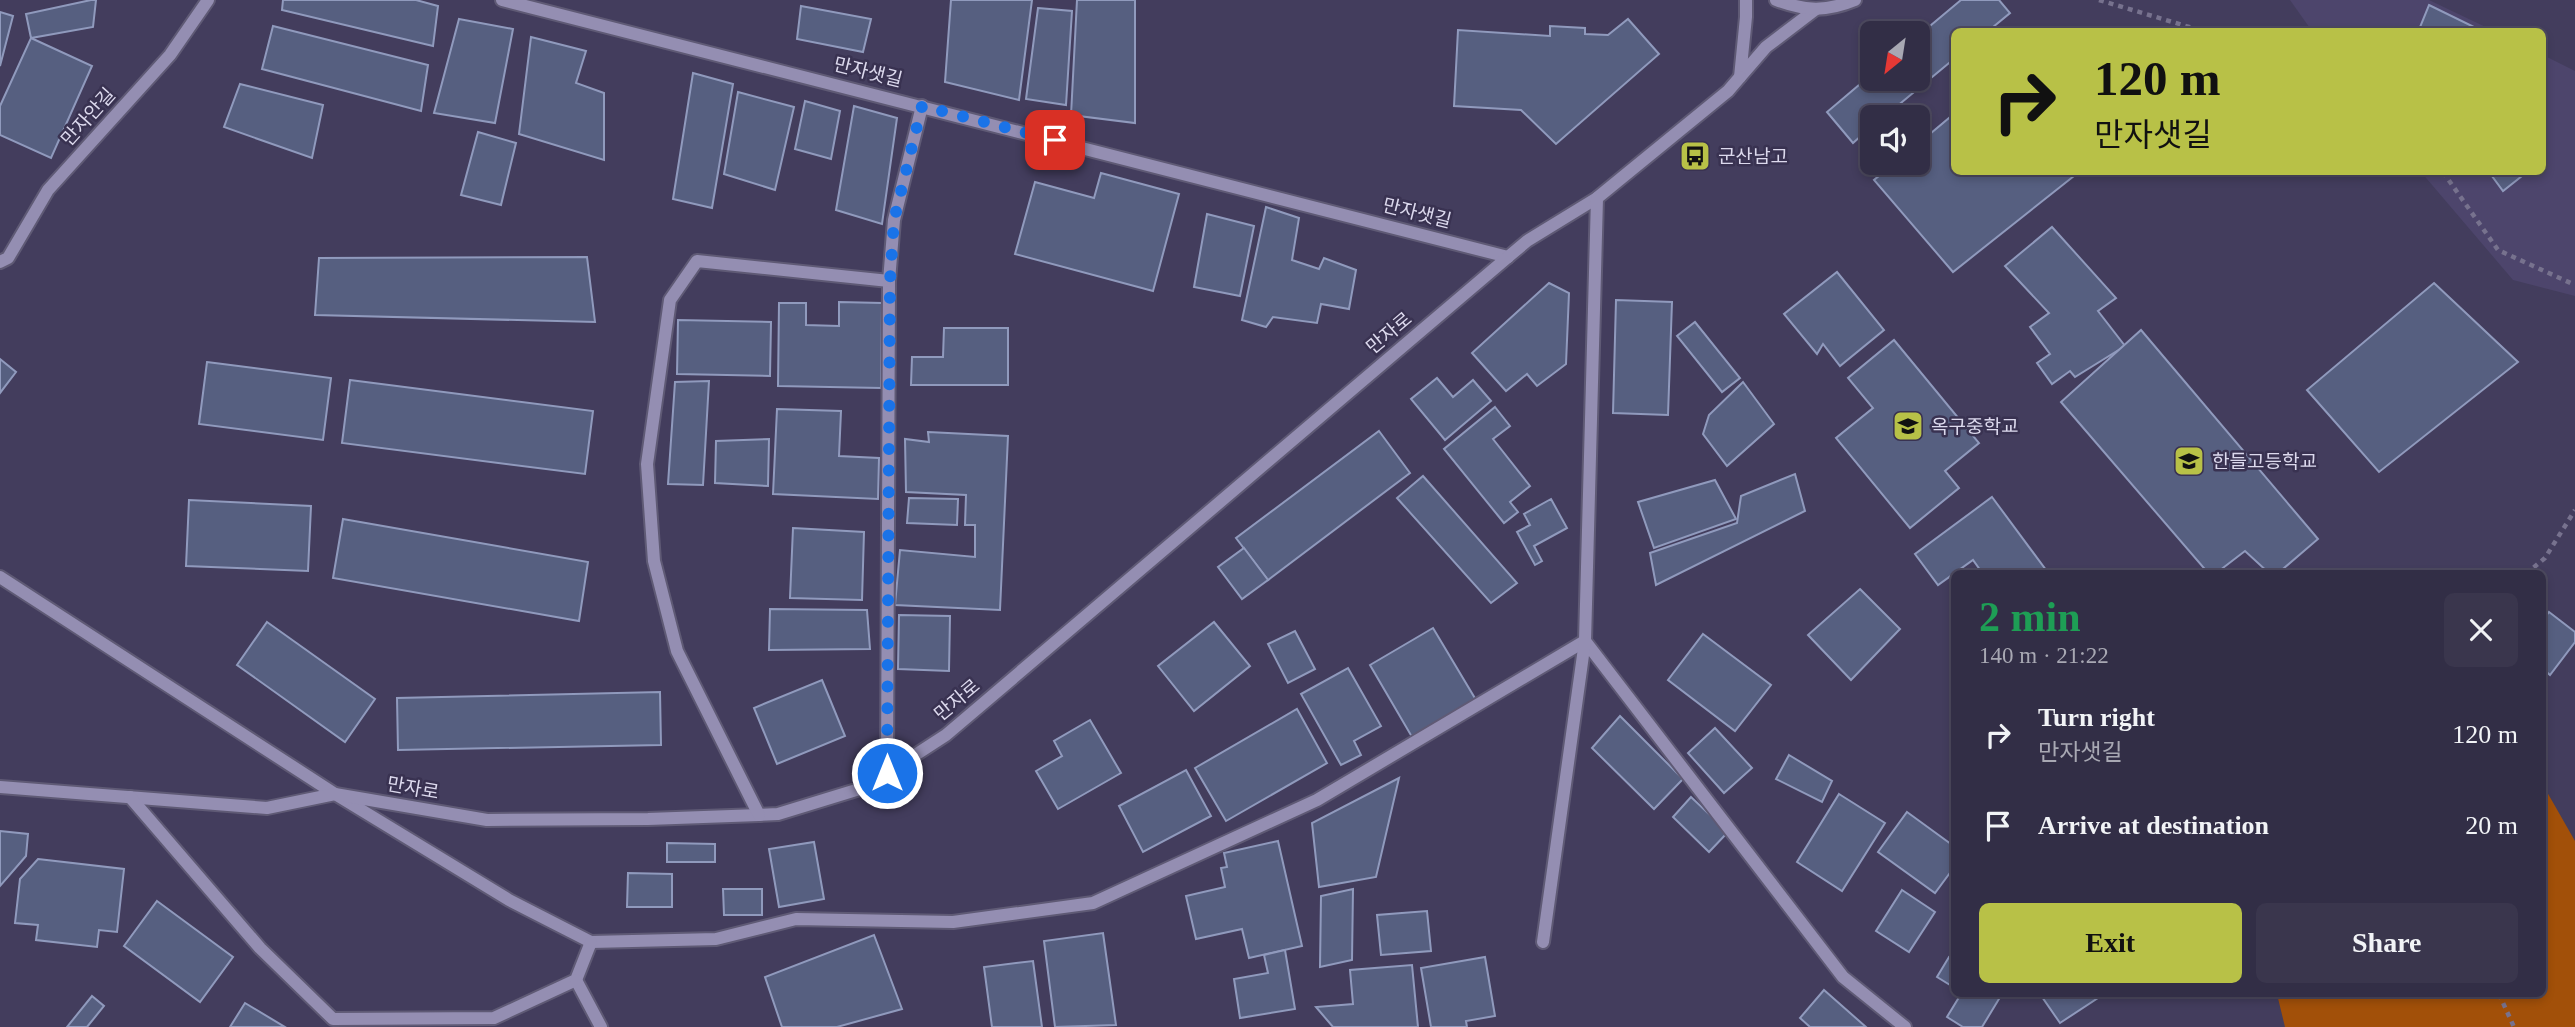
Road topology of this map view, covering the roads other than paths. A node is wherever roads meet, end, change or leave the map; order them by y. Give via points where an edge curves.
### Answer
1 (208, 0) edge
2 (502, 0) edge
3 (1746, 0) edge
4 (1776, 0) edge
5 (1855, 0) edge
6 (1816, 9) junction
7 (1740, 76) junction
8 (922, 106) junction
9 (1597, 198) junction
10 (1508, 257) junction
11 (0, 262) edge
12 (890, 281) junction
13 (0, 577) edge
14 (1586, 641) junction
15 (887, 773) junction
16 (0, 787) edge
17 (335, 794) junction
18 (130, 797) junction
19 (759, 815) junction
20 (591, 942) junction
21 (1544, 942) dead end
22 (576, 980) junction
23 (601, 1027) edge
24 (1905, 1027) edge

1 - 11 street, 만자안길 via 170,55 48,190 8,258
2 - 8 street, 만자샛길
3 - 7 street
4 - 6 street via 1799,9
5 - 6 street
6 - 7 street, 만자로 via 1766,47
7 - 9 street, 만자로 via 1728,91
8 - 10 street, 만자샛길
8 - 12 street via 894,220
9 - 10 street, 만자로
9 - 14 street
10 - 15 street, 만자로 via 946,735
12 - 15 street
12 - 19 street via 697,261 670,300 647,464 654,561 677,651
13 - 17 street
14 - 20 street via 1317,800 1093,903 953,922 796,919 716,939
14 - 21 street
14 - 24 street via 1843,977
15 - 19 street, 만자로 via 866,787 778,814
16 - 18 street, 만자로
17 - 18 street, 만자로 via 267,808
17 - 19 street, 만자로 via 487,820
17 - 20 street via 509,900
18 - 22 street via 260,948 333,1019 494,1018
20 - 22 street
22 - 23 street

